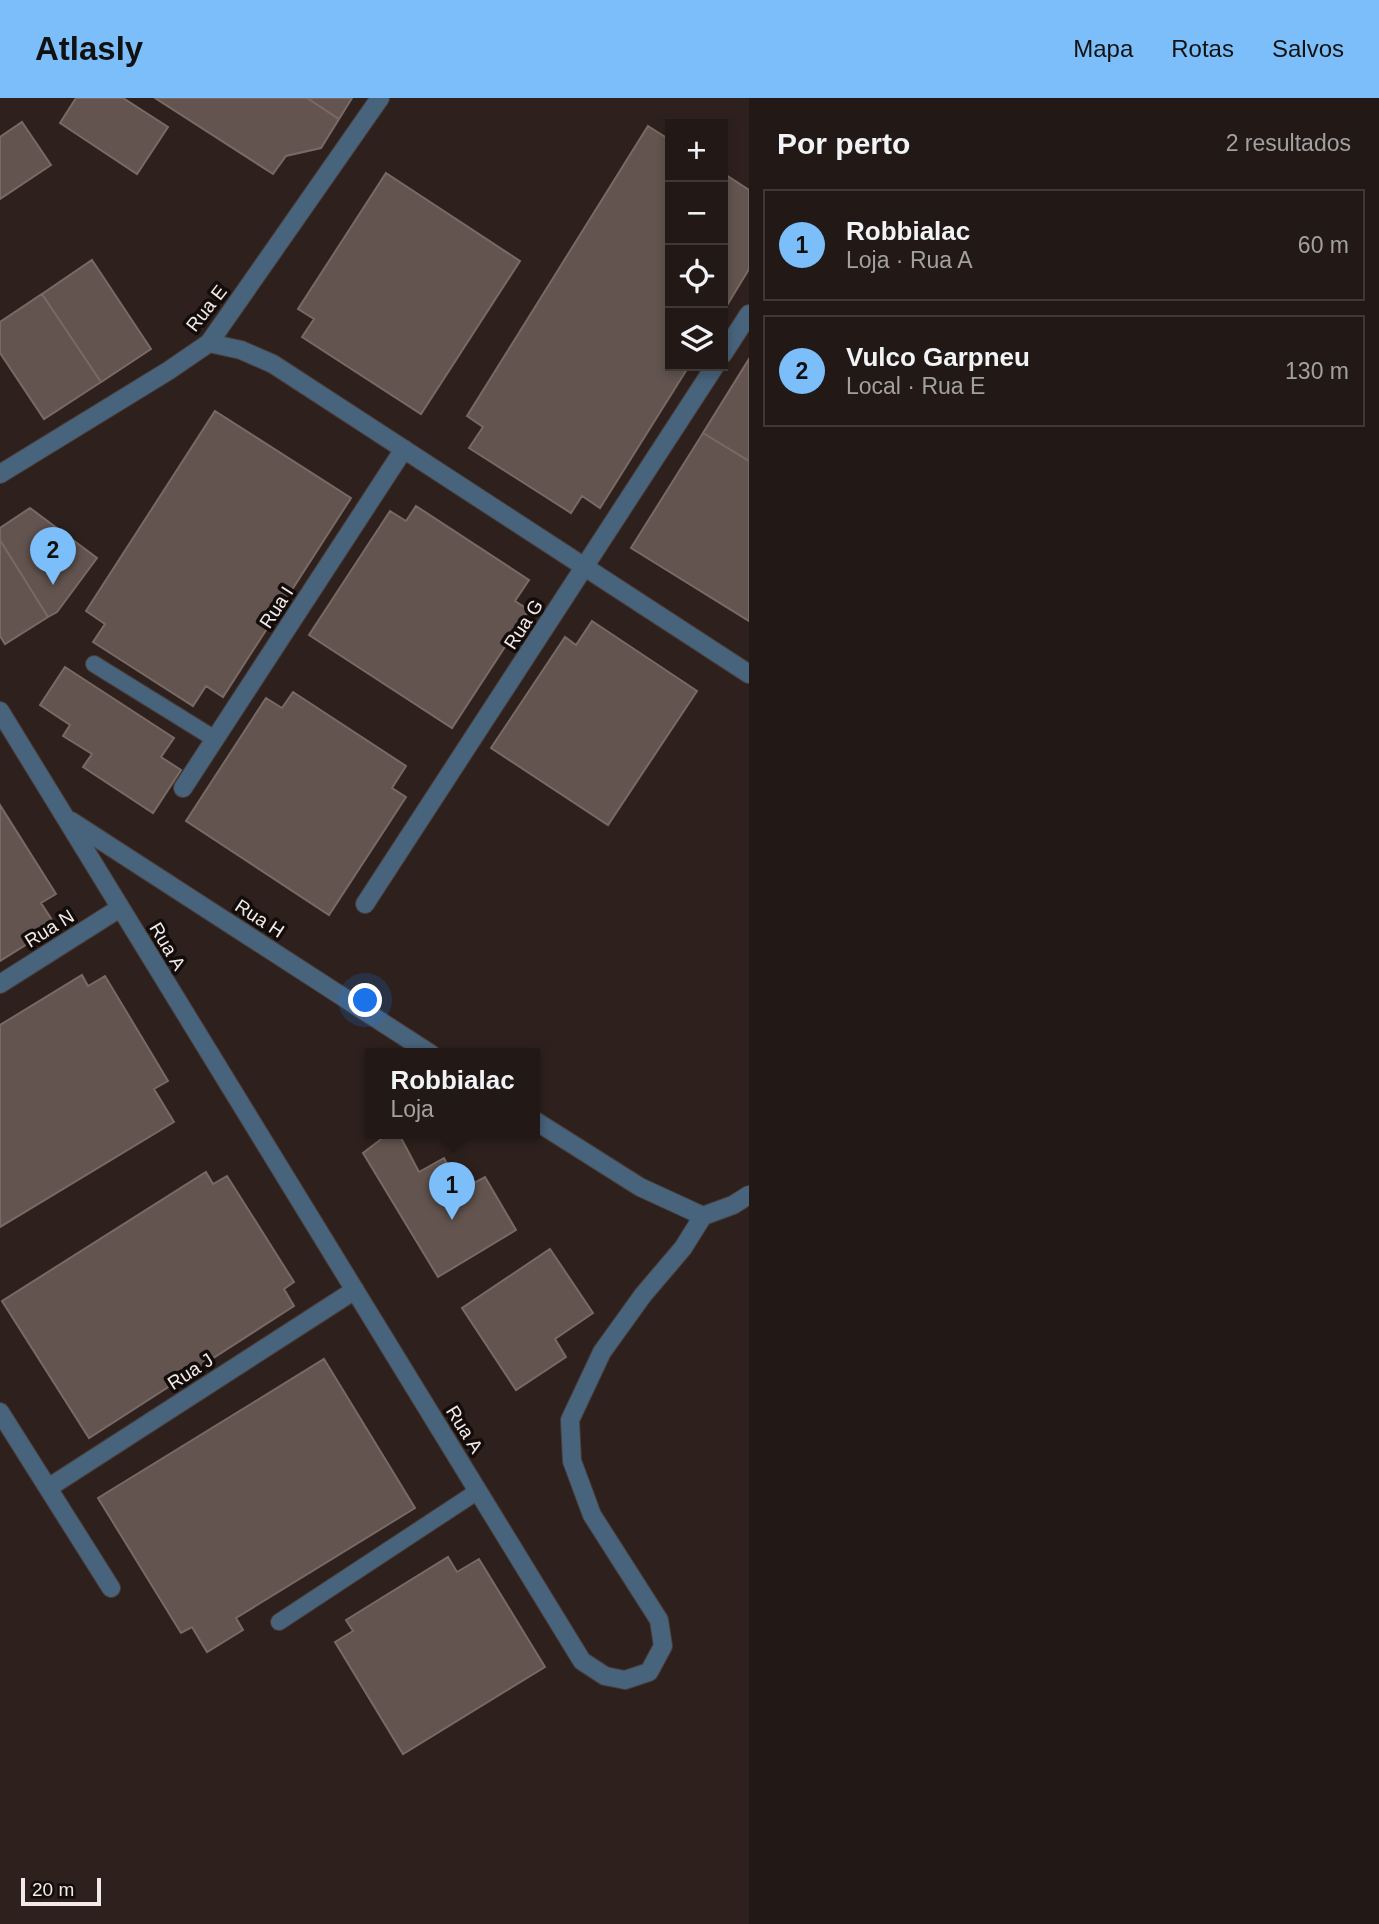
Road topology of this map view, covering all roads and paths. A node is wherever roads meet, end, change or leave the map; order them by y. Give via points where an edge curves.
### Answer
1 (380, 98) edge
2 (749, 314) edge
3 (209, 343) junction
4 (728, 346) edge
5 (712, 371) edge
6 (404, 449) junction
7 (0, 474) edge
8 (585, 566) junction
9 (94, 664) dead end
10 (749, 674) edge
11 (0, 711) edge
12 (215, 739) junction
13 (183, 788) dead end
14 (65, 817) junction
15 (365, 904) dead end
16 (120, 908) junction
17 (0, 984) edge
18 (422, 1048) edge
19 (540, 1124) edge
20 (749, 1195) edge
21 (703, 1216) junction
22 (355, 1290) junction
23 (0, 1412) edge
24 (48, 1488) junction
25 (478, 1492) junction
26 (111, 1588) dead end
27 (279, 1622) dead end

1 - 3 street, Rua E
2 - 4 street
3 - 6 street via 273,364
3 - 7 street, Rua E
5 - 8 street, Rua G
6 - 8 street
6 - 12 street, Rua I
8 - 10 street
8 - 15 street, Rua G
9 - 12 lane
11 - 14 street, Rua A
12 - 13 street, Rua I
14 - 16 street, Rua A
14 - 18 street, Rua H
16 - 17 street, Rua N
16 - 22 street, Rua A
19 - 21 street via 640,1187
20 - 21 street
21 - 25 street, Rua A via 602,1352 570,1420 572,1461 592,1516 659,1620 663,1646 649,1672 625,1680 605,1676 582,1661
22 - 24 street, Rua J
22 - 25 street, Rua A
23 - 24 street
24 - 26 street
25 - 27 lane

